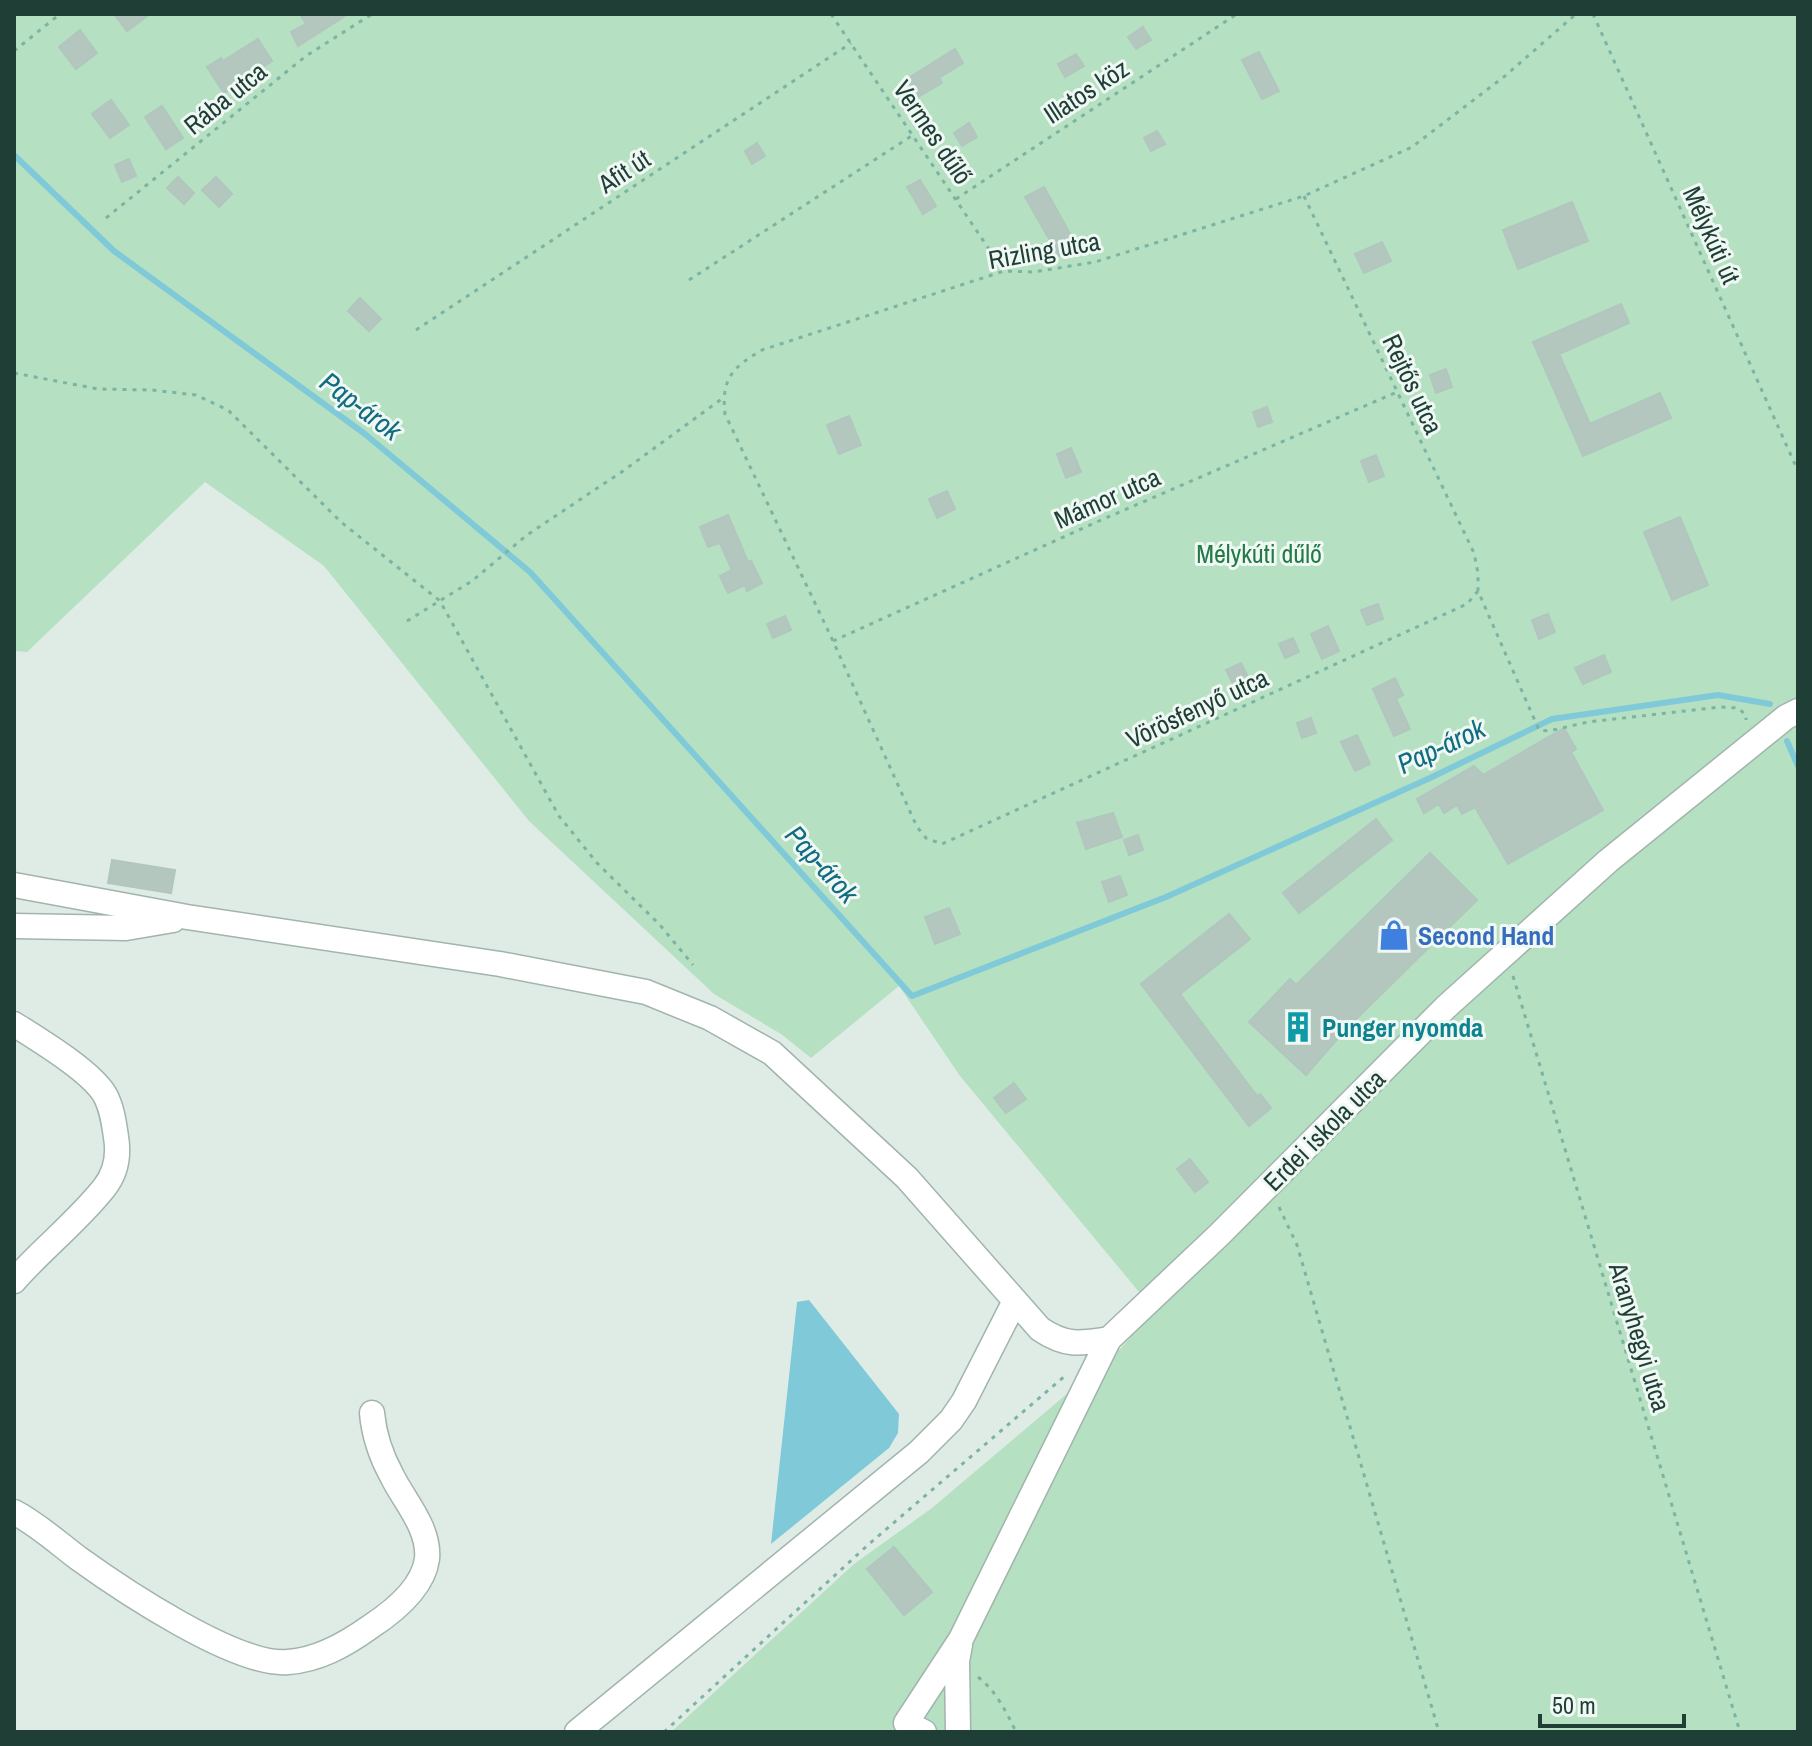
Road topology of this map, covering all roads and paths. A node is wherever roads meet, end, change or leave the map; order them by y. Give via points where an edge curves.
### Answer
1 (60, 14) edge
2 (372, 14) edge
3 (831, 14) edge
4 (1237, 14) edge
5 (1576, 14) edge
6 (1593, 14) edge
7 (851, 43) junction
8 (14, 51) edge
9 (913, 135) junction
10 (1304, 196) junction
11 (956, 199) junction
12 (106, 218) dead end
13 (1004, 271) junction
14 (689, 280) dead end
15 (416, 330) dead end
16 (14, 373) edge
17 (1397, 392) junction
18 (723, 398) junction
19 (1798, 471) edge
20 (1478, 591) junction
21 (440, 601) junction
22 (407, 621) dead end
23 (833, 641) junction
24 (1798, 711) edge
25 (1745, 725) dead end
26 (14, 885) edge
27 (187, 917) junction
28 (14, 926) edge
29 (1506, 953) junction
30 (693, 965) dead end
31 (14, 1024) edge
32 (1269, 1185) junction
33 (14, 1281) edge
34 (1015, 1301) junction
35 (1109, 1339) junction
36 (1073, 1370) dead end
37 (372, 1413) dead end
38 (14, 1512) edge
39 (959, 1650) junction
40 (577, 1732) edge
41 (664, 1732) edge
42 (924, 1732) edge
43 (958, 1732) edge
44 (1016, 1732) edge
45 (1439, 1732) edge
46 (1740, 1732) edge

1 - 8 path
2 - 12 path, Rába utca via 306,56
3 - 7 path, Vermes dűlő
4 - 11 path, Illatos köz
5 - 10 path, Rizling utca via 1412,147
6 - 19 path, Mélykúti út
7 - 9 path, Vermes dűlő
7 - 15 path, Afit út
9 - 11 path, Vermes dűlő
9 - 14 path
10 - 13 path, Rizling utca via 1095,262
10 - 17 path, Rejtős utca
11 - 13 path, Vermes dűlő
13 - 18 path, Rizling utca via 762,350 732,370
16 - 21 path via 98,389 196,395 228,410 341,522
17 - 20 path, Rejtős utca via 1474,553
17 - 23 path, Mámor utca
18 - 21 path
18 - 23 path via 725,414
20 - 23 path, Vörösfenyő utca via 1467,604 942,844 926,838 917,827
20 - 25 path, Rejtős utca via 1539,730 1720,707 1738,708 1746,715
21 - 22 path
21 - 30 path via 559,816
24 - 29 street, Erdei iskola utca via 1608,861
26 - 27 street
27 - 28 street via 126,928
27 - 34 street via 500,964 646,992 710,1018 772,1053 907,1178
29 - 32 street, Erdei iskola utca
29 - 46 path, Aranyhegyi utca
31 - 33 street via 94,1081 114,1119 118,1147 106,1187
32 - 35 street, Erdei iskola utca
32 - 45 path via 1297,1245
34 - 35 street via 1057,1341
34 - 40 street via 964,1401 919,1452
35 - 39 street, Erdei iskola utca
36 - 41 path via 869,1544
37 - 38 street via 374,1434 415,1515 427,1559 416,1585 392,1612 315,1658 259,1660 216,1643
39 - 42 street, Erdei iskola utca via 906,1723
39 - 43 street, Erdei iskola utca
39 - 44 path via 987,1683

